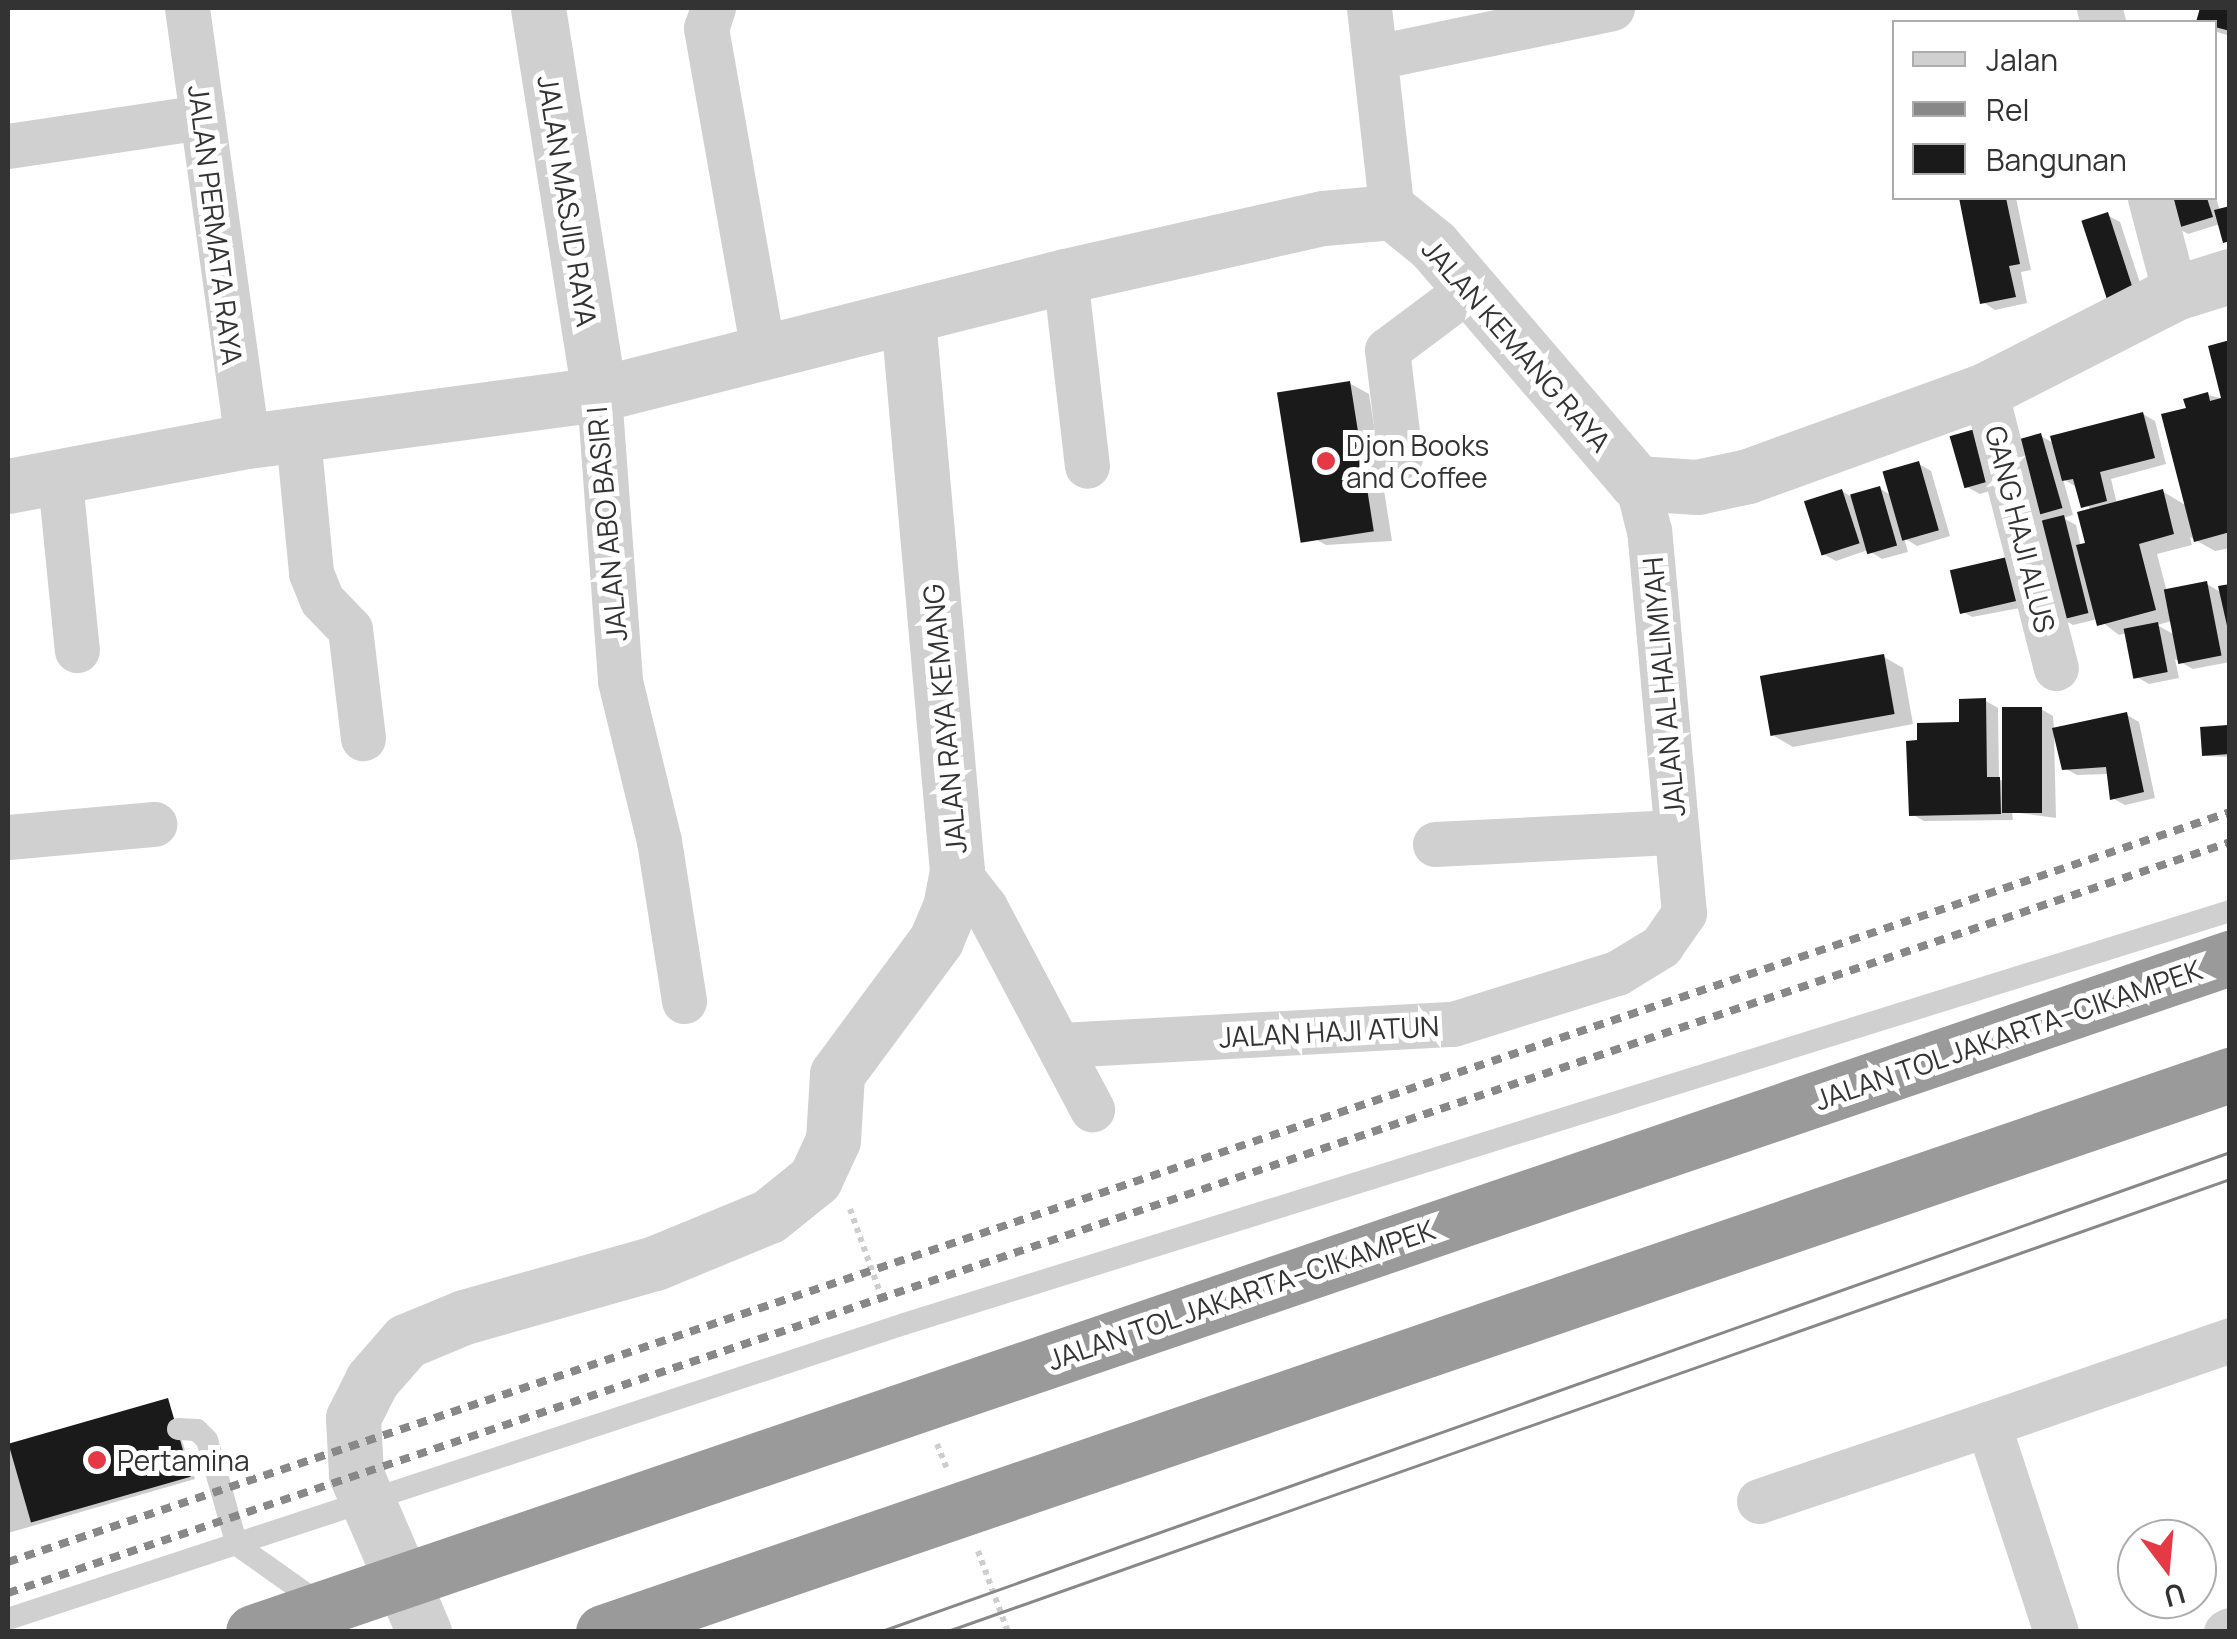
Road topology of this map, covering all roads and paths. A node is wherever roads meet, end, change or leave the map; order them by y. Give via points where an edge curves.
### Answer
1 (187, 8) edge
2 (538, 8) edge
3 (713, 8) edge
4 (1369, 8) edge
5 (1612, 8) edge
6 (1376, 57) junction
7 (202, 118) junction
8 (8, 146) edge
9 (2151, 200) edge
10 (1392, 212) junction
11 (1065, 276) junction
12 (2230, 276) edge
13 (1470, 288) junction
14 (2176, 293) junction
15 (908, 319) junction
16 (764, 356) junction
17 (1985, 390) junction
18 (599, 394) junction
19 (272, 439) junction
20 (1400, 457) dead end
21 (1087, 466) dead end
22 (1637, 482) junction
23 (34, 483) edge
24 (77, 650) dead end
25 (2056, 668) dead end
26 (363, 738) dead end
27 (154, 824) dead end
28 (1675, 832) junction
29 (8, 836) edge
30 (1435, 844) dead end
31 (957, 872) junction
32 (2230, 911) edge
33 (2230, 958) edge
34 (684, 1001) dead end
35 (1061, 1045) junction
36 (2230, 1075) edge
37 (1092, 1109) dead end
38 (2230, 1340) edge
39 (1988, 1424) junction
40 (178, 1429) dead end
41 (1758, 1501) dead end
42 (237, 1545) junction
43 (324, 1606) junction
44 (8, 1619) edge
45 (253, 1632) edge
46 (424, 1632) edge
47 (604, 1632) edge
48 (2056, 1632) edge

1 - 7 street, JALAN PERMATA RAYA
2 - 18 street, JALAN MASJID RAYA
3 - 16 street via 706,28
4 - 6 street
5 - 6 street
6 - 10 street
7 - 8 street
7 - 19 street, JALAN PERMATA RAYA
9 - 14 street
10 - 11 street via 1323,218
10 - 13 street, JALAN KEMANG RAYA
11 - 15 street
11 - 21 street
12 - 14 street
13 - 20 street via 1387,350
13 - 22 street, JALAN KEMANG RAYA
14 - 17 street
15 - 16 street
15 - 31 street, JALAN RAYA KEMANG
16 - 18 street
17 - 22 street via 1723,482
17 - 25 street, GANG HAJI ALUS
18 - 19 street, JALAN ABO BASIR I
18 - 34 street, JALAN ABO BASIR I via 620,682 659,841
19 - 23 street, JALAN ABO BASIR I
19 - 26 street, JALAN PERMATA RAYA via 311,574 322,600 350,629
22 - 28 street, JALAN AL HALIMIYAH via 1649,531
23 - 24 street
27 - 29 street
28 - 30 street, JALAN AL HALIMIYAH
28 - 35 street, JALAN HAJI ATUN via 1684,913 1661,946 1617,973 1454,1024
31 - 35 street via 984,906
31 - 46 street, JALAN RAYA KEMANG via 936,940 837,1074 833,1140 815,1179 769,1216 656,1262 464,1317 406,1341 372,1380 353,1418 356,1474
32 - 42 lane via 922,1318
33 - 43 highway, JALAN TOL JAKARTA–CIKAMPEK
35 - 37 street
36 - 47 highway
38 - 39 street
39 - 41 street
39 - 48 street
40 - 42 lane via 197,1430 207,1440
42 - 43 lane
42 - 44 lane
43 - 45 highway, JALAN TOL JAKARTA–CIKAMPEK

